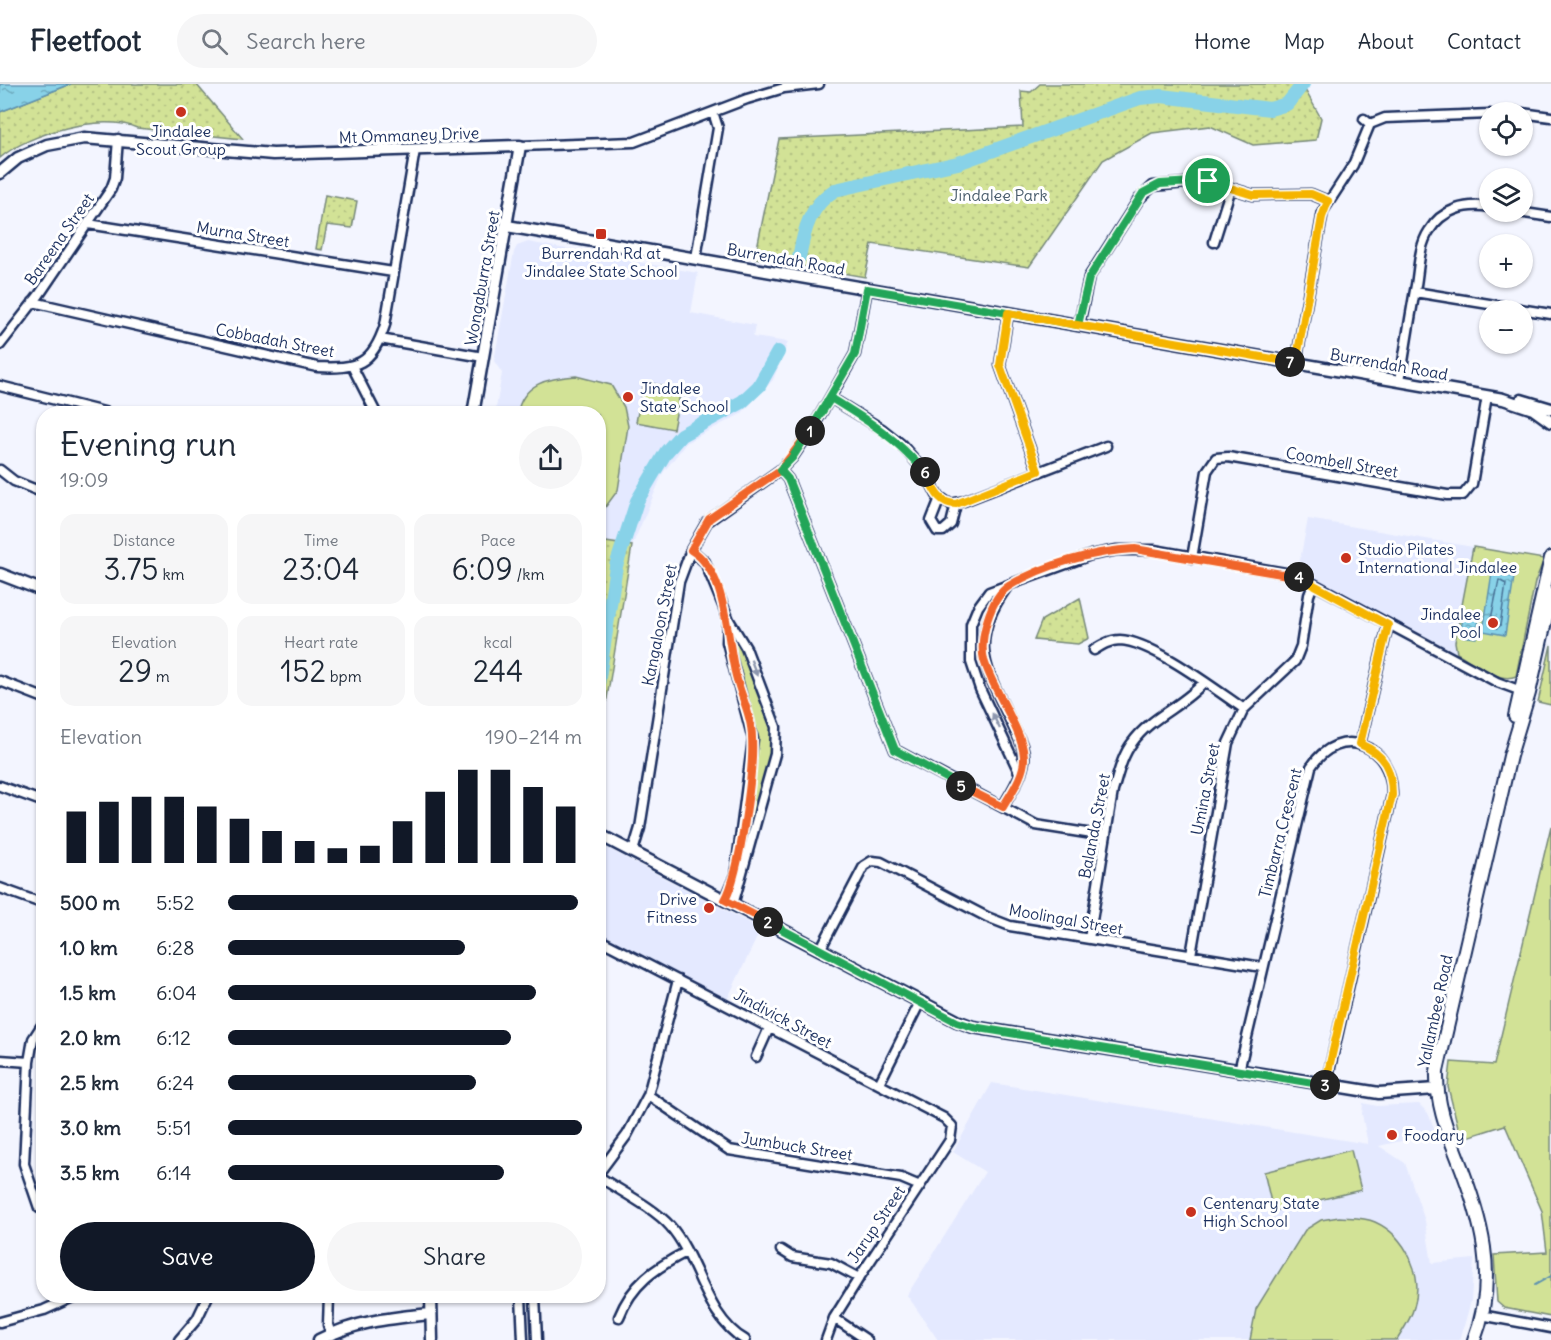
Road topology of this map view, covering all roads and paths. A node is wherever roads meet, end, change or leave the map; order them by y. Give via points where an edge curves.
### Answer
1 (819, 84) edge
2 (713, 112) junction
3 (1479, 114) edge
4 (1533, 115) edge
5 (1551, 117) edge
6 (118, 139) junction
7 (520, 146) junction
8 (415, 150) junction
9 (0, 173) edge
10 (1230, 188) junction
11 (1328, 201) junction
12 (1479, 206) edge
13 (1533, 214) edge
14 (1551, 217) edge
15 (88, 224) junction
16 (507, 226) junction
17 (1214, 242) dead end
18 (696, 258) junction
19 (393, 273) junction
20 (867, 289) junction
21 (1414, 292) junction
22 (33, 302) junction
23 (1008, 313) junction
24 (1551, 314) edge
25 (1078, 325) junction
26 (380, 339) junction
27 (0, 345) edge
28 (483, 357) junction
29 (1296, 363) junction
30 (353, 368) junction
31 (1400, 381) junction
32 (0, 386) edge
33 (1487, 396) junction
34 (831, 398) junction
35 (1503, 399) junction
36 (80, 406) edge
37 (372, 406) edge
38 (474, 406) edge
39 (1551, 409) edge
40 (1551, 422) edge
41 (1106, 446) dead end
42 (780, 470) junction
43 (0, 471) edge
44 (1038, 471) junction
45 (36, 490) edge
46 (940, 498) junction
47 (956, 504) junction
48 (691, 550) junction
49 (1192, 558) junction
50 (1551, 558) edge
51 (0, 574) edge
52 (1313, 585) junction
53 (1007, 587) junction
54 (36, 588) edge
55 (1551, 595) edge
56 (727, 616) junction
57 (1388, 625) junction
58 (1094, 650) dead end
59 (0, 681) edge
60 (1203, 683) junction
61 (1524, 692) junction
62 (36, 695) edge
63 (1244, 709) junction
64 (1360, 744) junction
65 (1020, 774) junction
66 (0, 786) edge
67 (36, 799) edge
68 (1003, 807) junction
69 (1105, 836) junction
70 (606, 839) edge
71 (633, 851) junction
72 (0, 888) edge
73 (36, 901) edge
74 (729, 902) junction
75 (1089, 939) junction
76 (606, 943) edge
77 (820, 950) junction
78 (1191, 955) junction
79 (1262, 967) junction
80 (678, 980) junction
81 (920, 1002) junction
82 (769, 1028) junction
83 (36, 1034) edge
84 (756, 1057) dead end
85 (0, 1060) edge
86 (29, 1062) junction
87 (1239, 1071) junction
88 (879, 1084) junction
89 (1326, 1085) junction
90 (1436, 1089) junction
91 (648, 1095) junction
92 (952, 1126) joint
93 (606, 1164) edge
94 (606, 1181) edge
95 (920, 1185) junction
96 (36, 1199) edge
97 (782, 1250) dead end
98 (686, 1252) junction
99 (859, 1278) junction
100 (60, 1303) edge
101 (205, 1303) edge
102 (329, 1303) edge
103 (431, 1303) edge
104 (521, 1303) edge
105 (535, 1303) edge
106 (430, 1314) junction
107 (1481, 1315) junction
108 (619, 1317) dead end
109 (834, 1318) junction
110 (0, 1322) edge
111 (1551, 1328) edge
112 (331, 1334) junction
113 (732, 1337) edge
114 (179, 1340) edge
115 (319, 1340) edge
116 (432, 1340) edge
117 (523, 1340) edge
118 (537, 1340) edge
119 (745, 1340) edge
120 (826, 1340) edge
121 (867, 1340) edge
122 (1474, 1340) edge

1 - 2 street, Mt Ommaney Drive via 767,93
2 - 7 street, Mt Ommaney Drive via 634,142
2 - 18 street via 718,129
3 - 11 street via 1367,121 1353,165
4 - 5 street
6 - 8 street, Mt Ommaney Drive via 273,154
6 - 9 street, Mt Ommaney Drive via 84,138 47,145 18,158
6 - 15 street, Bareena Street via 115,178
7 - 8 street, Mt Ommaney Drive
7 - 16 street, Wongaburra Street
8 - 19 street, Cobbadah Street
10 - 11 street via 1253,195 1311,194
10 - 17 street
10 - 25 street via 1208,181 1168,183 1143,193 1089,278
11 - 29 street
12 - 21 street via 1457,208 1433,225 1423,244
13 - 14 street
15 - 19 street, Murna Street
15 - 22 street, Bareena Street
16 - 18 street, Burrendah Road
16 - 28 street, Wongaburra Street
18 - 20 street, Burrendah Road
19 - 26 street, Cobbadah Street
20 - 23 street, Burrendah Road
20 - 34 street, Kangaloon Street via 855,354
21 - 24 street
21 - 31 street
22 - 27 street, Bareena Street
22 - 30 street, Cobbadah Street via 317,367
23 - 25 street, Burrendah Road
23 - 44 street via 1000,365
25 - 29 street, Burrendah Road
26 - 28 street
26 - 30 street, Cobbadah Street via 369,356
28 - 38 street, Wongaburra Street
29 - 31 street, Burrendah Road
30 - 37 street
31 - 33 street, Burrendah Road
32 - 36 street
33 - 35 street, Burrendah Road
33 - 49 street, Coombell Street via 1472,484 1463,495 1216,458 1207,471
34 - 42 street, Kangaloon Street
34 - 46 street via 901,444 926,473
35 - 39 street via 1528,401
35 - 40 street, Burrendah Road via 1533,410
41 - 44 street
42 - 48 street, Kangaloon Street via 709,519
42 - 68 street via 788,479 895,750
43 - 45 street
44 - 47 street
46 - 47 street
46 - 47 street via 932,519 937,531 949,528
48 - 56 street via 706,564
48 - 71 street, Kangaloon Street via 679,582 640,828
49 - 52 street via 1288,574
49 - 53 street via 1154,550 1117,550 1070,561
50 - 61 main road, Yallambee Road
51 - 54 street
52 - 57 street
52 - 63 street, Umina Street via 1295,661
53 - 65 street via 990,613 982,644 990,674 1024,754
65 -> 53 street via 980,689 969,639 978,607 989,592
55 - 61 main road, Yallambee Road
56 - 74 street via 727,642 753,740
56 -> 74 street via 746,648 777,738
57 - 61 street via 1506,687
57 - 64 street
58 - 60 street via 1104,643 1128,641 1176,662
59 - 62 street
60 - 63 street
60 - 69 street, Balanda Street via 1132,743 1113,790
61 - 90 main road, Yallambee Road via 1440,1055
63 - 78 street, Umina Street via 1224,757
64 - 79 street, Timbarra Crescent via 1332,747 1320,754 1311,767
64 - 89 street via 1376,752 1387,765 1392,795
65 - 68 street
66 - 67 street
68 - 69 street via 1036,825
69 - 75 street, Balanda Street
70 - 71 street
71 - 74 street
72 - 73 street
74 - 77 street
75 - 77 street, Moolingal Street via 998,922 887,864 872,861 864,866
75 - 78 street, Moolingal Street
76 - 80 street, Jindivick Street
77 - 81 street
78 - 79 street, Moolingal Street
79 - 87 street, Timbarra Crescent
80 - 82 street, Jindivick Street
80 - 91 street
81 - 87 street via 957,1022 981,1029
81 - 88 street
82 - 84 street
82 - 88 street, Jindivick Street
83 - 86 street
85 - 86 street
86 - 96 street via 24,1164
87 - 89 street
88 - 92 street, Jindivick Street
89 - 90 street via 1379,1093
90 - 107 main road, Yallambee Road via 1482,1226 1487,1269
91 - 93 street
91 - 95 street, Jumbuck Street via 729,1150 901,1178
92 - 95 street, Jarup Street via 950,1140
94 - 98 street via 670,1226
95 - 99 street, Jarup Street
97 - 99 street via 792,1257 831,1263
98 - 108 street via 640,1281
98 - 113 street
99 - 109 street, Jarup Street
100 - 110 street
101 - 114 street
102 - 112 street
103 - 106 street
104 - 117 street
105 - 118 street
106 - 112 street via 358,1324
106 - 116 street
107 - 111 street
107 - 122 main road, Yallambee Road
109 - 120 street, Jarup Street
109 - 121 street
112 - 115 street
113 - 119 street

